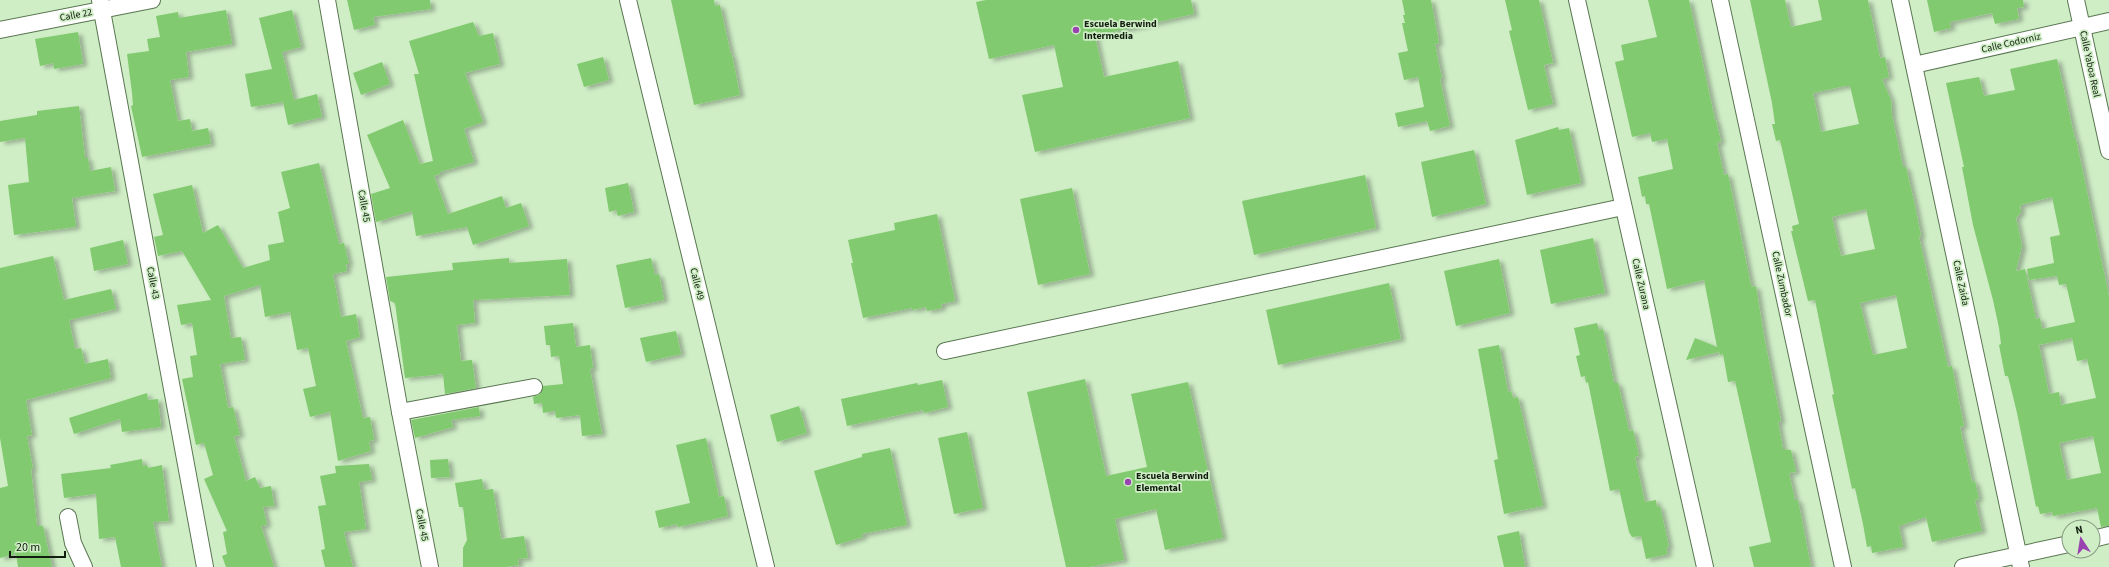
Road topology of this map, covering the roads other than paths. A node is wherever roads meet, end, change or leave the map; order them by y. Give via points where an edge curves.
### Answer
1 (152, 0) edge
2 (328, 0) edge
3 (628, 0) edge
4 (1576, 0) edge
5 (1720, 0) edge
6 (1900, 0) edge
7 (2076, 0) edge
8 (101, 5) edge
9 (2109, 21) edge
10 (2082, 27) junction
11 (0, 30) edge
12 (1914, 65) junction
13 (2109, 151) edge
14 (1623, 207) junction
15 (945, 351) dead end
16 (534, 387) dead end
17 (400, 412) junction
18 (68, 517) dead end
19 (2061, 547) edge
20 (2020, 561) edge
21 (84, 567) edge
22 (205, 567) edge
23 (430, 567) edge
24 (766, 567) edge
25 (1705, 567) edge
26 (1843, 567) edge
27 (1963, 567) edge

1 - 8 street, Calle 22
2 - 17 street, Calle 45
3 - 24 street, Calle 49
4 - 14 street, Calle Zurana
5 - 26 street, Calle Zumbador
6 - 12 street, Calle Zaida
7 - 10 street, Calle Yaboa Real
8 - 11 street, Calle 22
8 - 22 street, Calle 43
9 - 10 street, Calle Codorniz
10 - 12 street, Calle Codorniz
10 - 13 street, Calle Yaboa Real
12 - 20 street, Calle Zaida
14 - 15 street
14 - 25 street, Calle Zurana
16 - 17 street
17 - 23 street, Calle 45
18 - 21 street via 74,543
19 - 20 street
20 - 27 street

